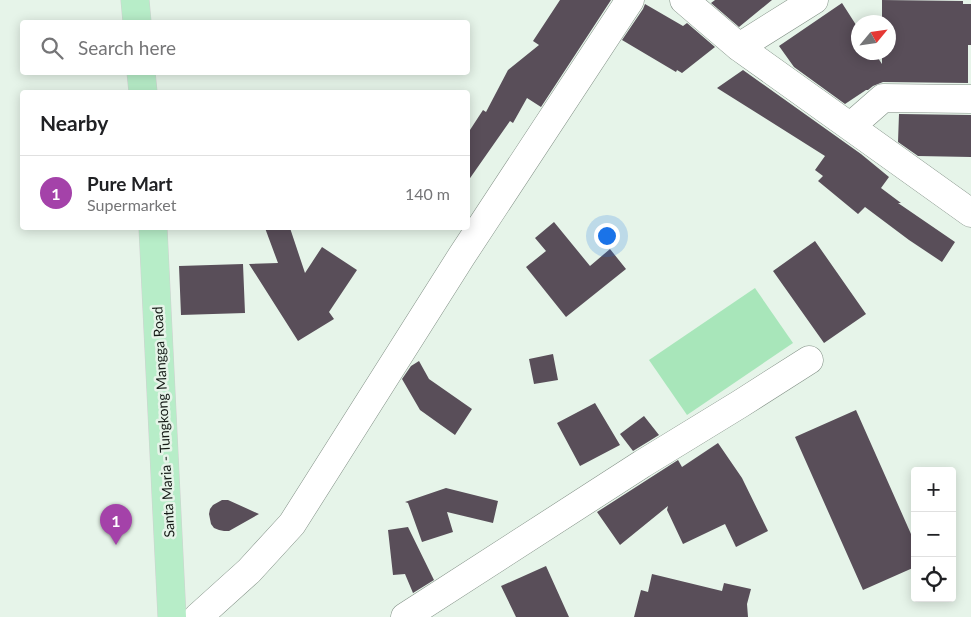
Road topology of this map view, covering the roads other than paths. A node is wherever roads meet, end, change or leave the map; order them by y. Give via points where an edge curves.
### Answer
1 (135, 0) edge
2 (630, 0) edge
3 (684, 0) edge
4 (814, 0) edge
5 (137, 20) edge
6 (740, 46) junction
7 (141, 75) edge
8 (143, 90) edge
9 (971, 99) edge
10 (851, 126) junction
11 (971, 213) edge
12 (153, 230) edge
13 (809, 360) dead end
14 (172, 617) edge
15 (198, 617) edge
16 (406, 617) edge

1 - 5 main road
2 - 15 street via 461,257 292,524 249,571
3 - 6 street
4 - 6 street
6 - 10 street
7 - 8 main road
9 - 10 street via 883,98
10 - 11 street
12 - 14 main road, Santa Maria - Tungkong Mangga Road
13 - 16 street

